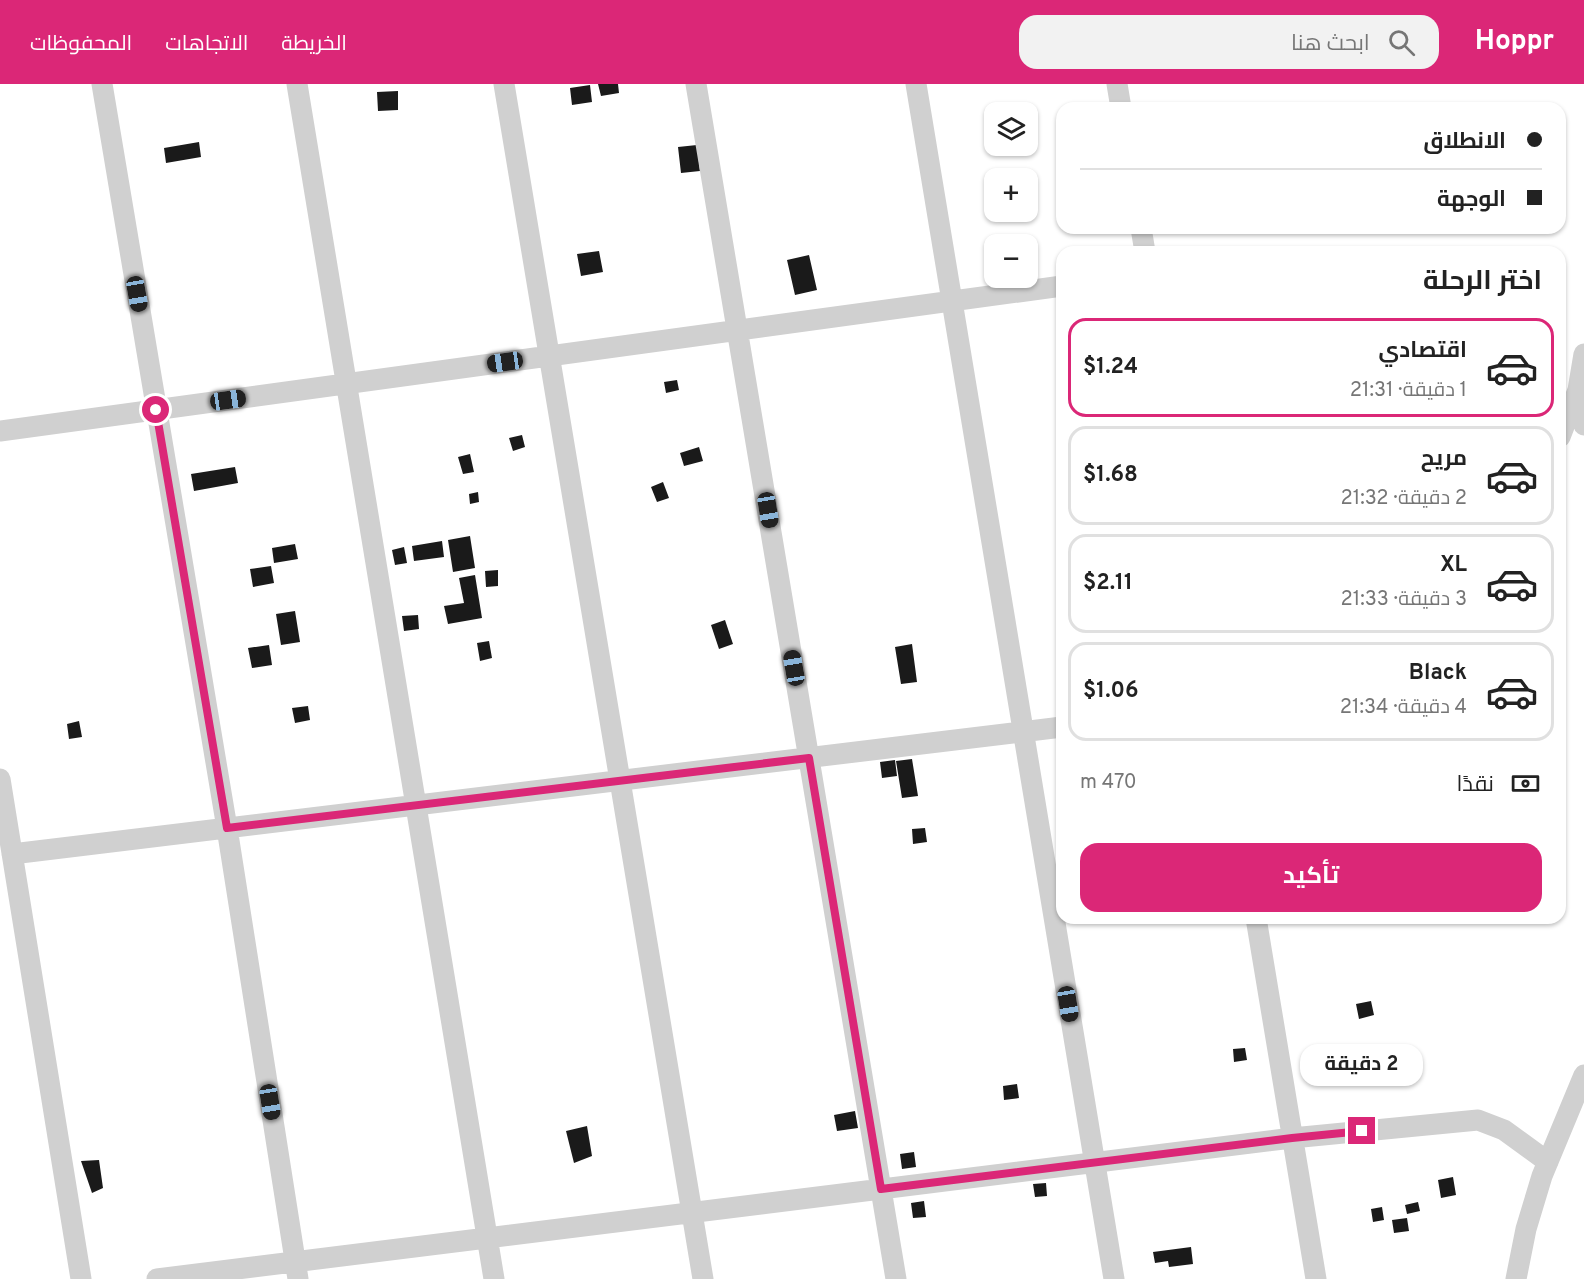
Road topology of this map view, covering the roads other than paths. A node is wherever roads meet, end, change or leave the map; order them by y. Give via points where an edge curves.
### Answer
1 (102, 84) edge
2 (297, 84) edge
3 (504, 84) edge
4 (696, 84) edge
5 (916, 84) edge
6 (1117, 84) edge
7 (1120, 102) edge
8 (1056, 287) edge
9 (952, 301) junction
10 (737, 330) junction
11 (1584, 354) edge
12 (550, 356) junction
13 (346, 384) junction
14 (1578, 390) junction
15 (156, 410) junction
16 (1566, 421) edge
17 (1584, 424) edge
18 (0, 431) edge
19 (1056, 729) edge
20 (1023, 732) junction
21 (809, 758) junction
22 (0, 779) edge
23 (620, 780) junction
24 (416, 805) junction
25 (227, 828) junction
26 (12, 854) junction
27 (1257, 924) edge
28 (1584, 1075) edge
29 (1292, 1138) junction
30 (1094, 1162) junction
31 (1548, 1162) junction
32 (881, 1189) junction
33 (692, 1212) junction
34 (487, 1238) junction
35 (297, 1270) edge
36 (81, 1279) edge
37 (157, 1279) edge
38 (494, 1279) edge
39 (703, 1279) edge
40 (896, 1279) edge
41 (1114, 1279) edge
42 (1316, 1279) edge
43 (1516, 1279) edge

1 - 15 street
2 - 13 street
3 - 12 street
4 - 10 street
5 - 9 street
6 - 7 street
8 - 9 street
9 - 10 street
9 - 20 street
10 - 12 street
10 - 21 street
11 - 14 street
12 - 13 street
12 - 23 street
13 - 15 street
13 - 24 street
14 - 16 street
14 - 17 street
15 - 18 street
15 - 25 street
19 - 20 street
20 - 21 street
20 - 30 street
21 - 23 street
21 - 32 street
22 - 26 street
23 - 24 street
23 - 33 street
24 - 25 street
24 - 34 street
25 - 26 street
25 - 35 street
26 - 36 street
27 - 29 street
28 - 31 street
29 - 30 street
29 - 31 street via 1478,1120 1504,1130
29 - 42 street
30 - 32 street
30 - 41 street
31 - 43 street via 1526,1229
32 - 33 street
32 - 40 street
33 - 34 street
33 - 39 street
34 - 35 street
34 - 38 street
35 - 37 street

